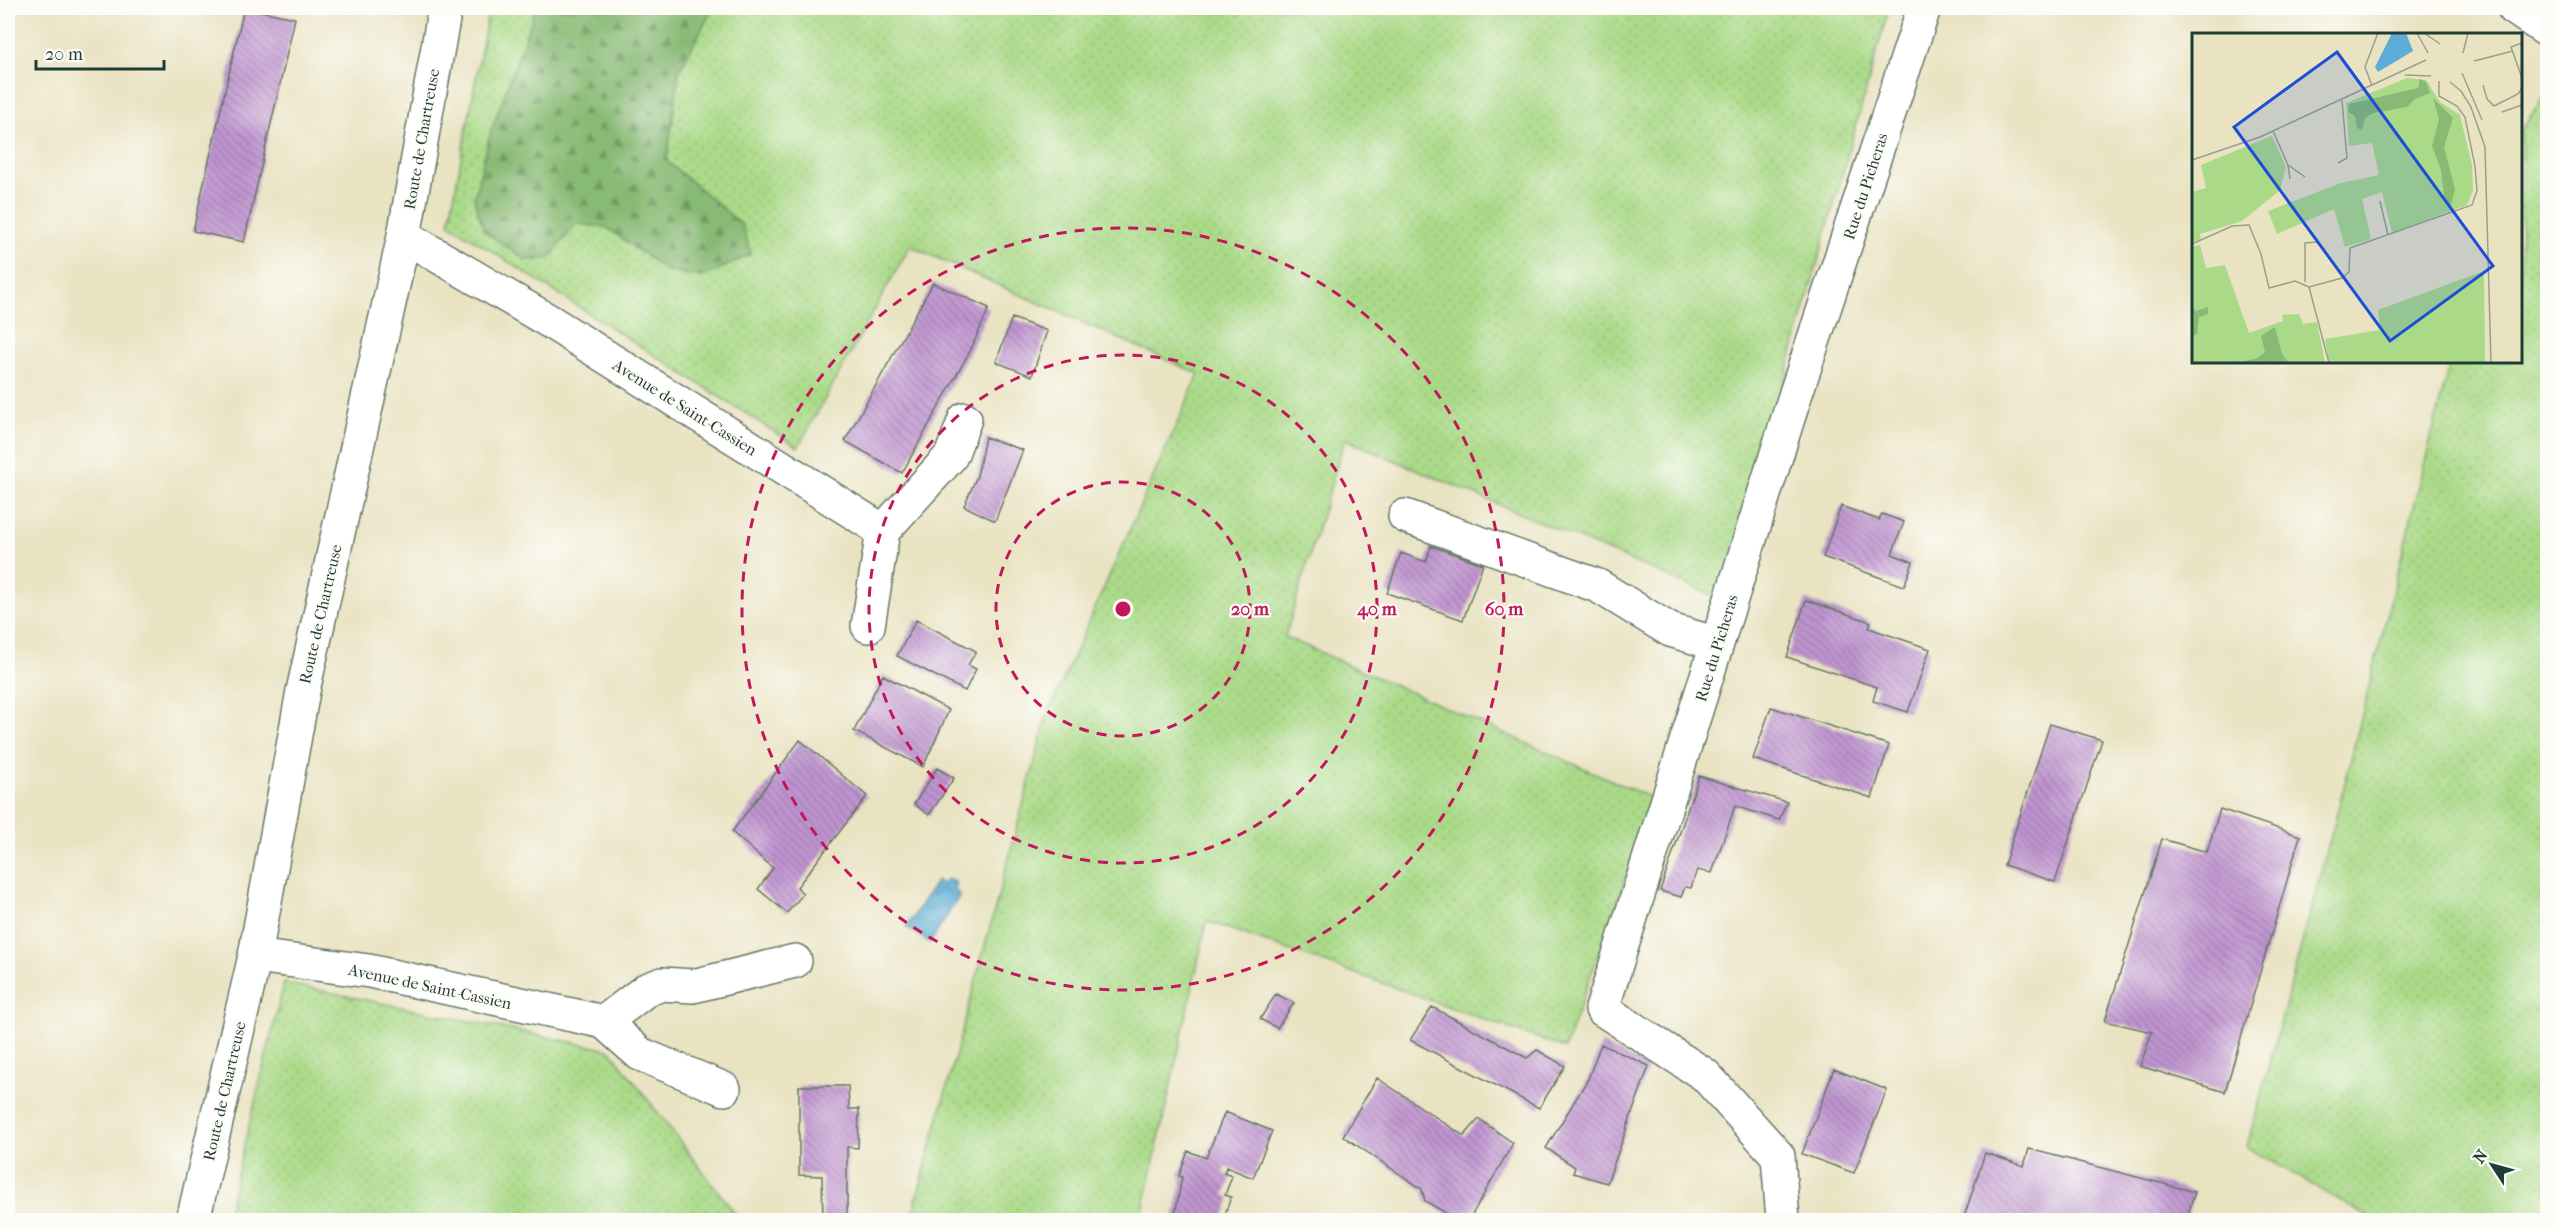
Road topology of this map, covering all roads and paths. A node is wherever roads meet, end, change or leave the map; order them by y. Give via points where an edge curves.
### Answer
1 (445, 8) edge
2 (1924, 8) edge
3 (2514, 8) edge
4 (2547, 31) edge
5 (404, 236) junction
6 (965, 419) dead end
7 (1405, 516) dead end
8 (883, 531) junction
9 (868, 626) dead end
10 (1717, 644) junction
11 (255, 956) junction
12 (795, 961) dead end
13 (604, 1022) junction
14 (724, 1089) dead end
15 (193, 1221) edge
16 (1783, 1221) edge

1 - 5 street, Route de Chartreuse
2 - 10 street, Rue du Picheras
3 - 4 street
5 - 8 street, Avenue de Saint-Cassien via 549,321
5 - 11 street, Route de Chartreuse via 303,691
6 - 8 street via 951,456
7 - 10 street via 1598,586 1670,630
8 - 9 street
10 - 16 street, Rue du Picheras via 1602,1009 1706,1075 1778,1156
11 - 13 street, Avenue de Saint-Cassien via 369,971
11 - 15 street, Route de Chartreuse
12 - 13 street via 693,986 662,984 646,990
13 - 14 street via 640,1054

